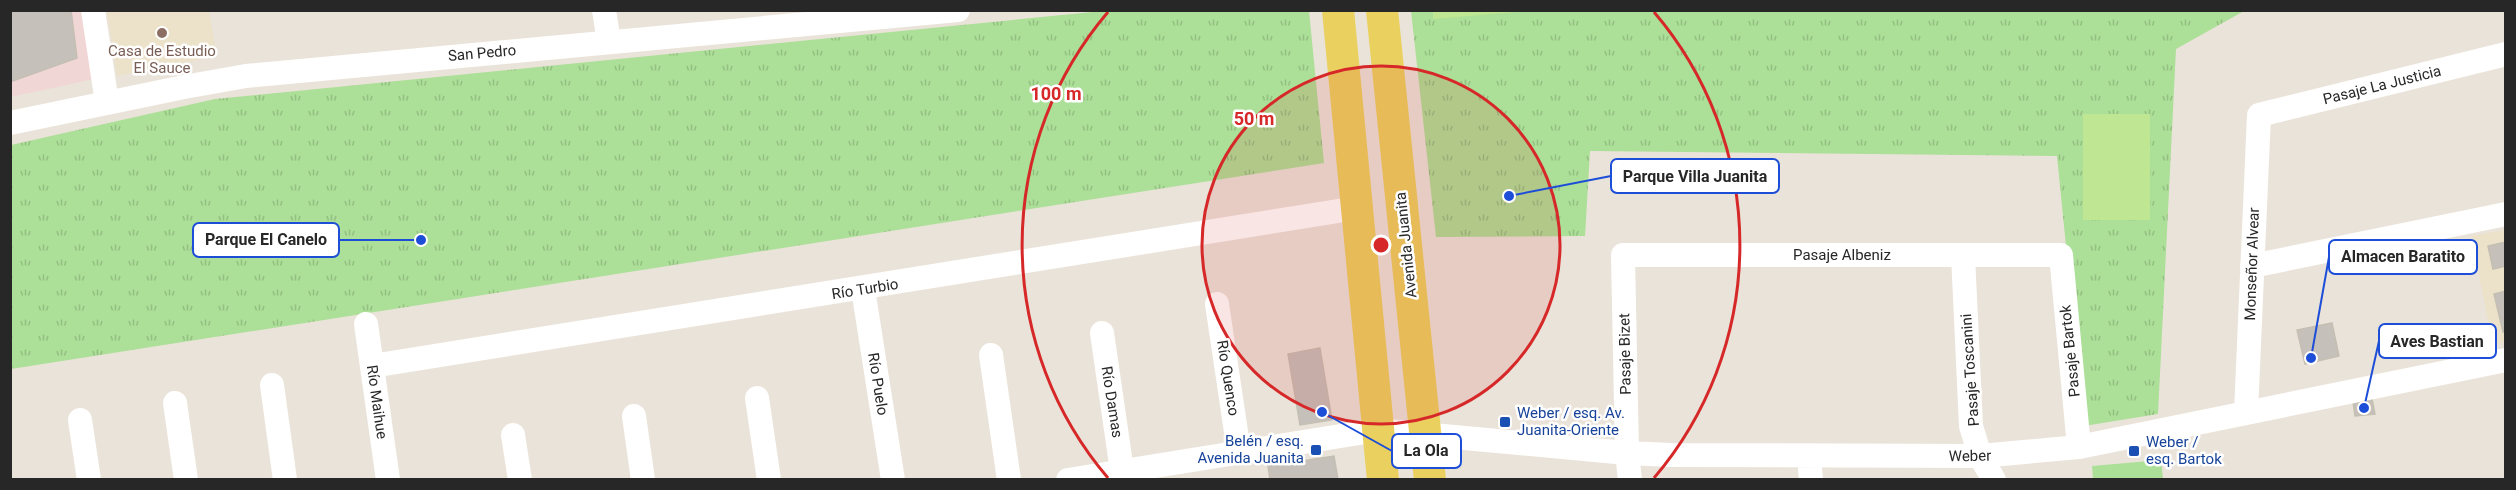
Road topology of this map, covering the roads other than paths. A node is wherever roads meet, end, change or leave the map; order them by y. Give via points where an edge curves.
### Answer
1 (93, 10) edge
2 (604, 10) edge
3 (958, 10) edge
4 (1338, 10) edge
5 (1382, 10) edge
6 (826, 16) edge
7 (609, 42) junction
8 (2505, 54) edge
9 (107, 103) junction
10 (2259, 115) joint
11 (10, 123) edge
12 (1357, 208) junction
13 (2505, 214) edge
14 (1623, 255) joint
15 (1963, 255) junction
16 (2061, 255) joint
17 (2252, 266) junction
18 (863, 289) junction
19 (1217, 304) dead end
20 (366, 324) dead end
21 (1102, 333) dead end
22 (991, 356) dead end
23 (2505, 360) edge
24 (372, 366) junction
25 (272, 385) dead end
26 (757, 398) dead end
27 (175, 403) dead end
28 (2246, 413) junction
29 (633, 416) dead end
30 (80, 420) dead end
31 (1377, 430) junction
32 (513, 435) dead end
33 (1425, 435) junction
34 (2079, 447) junction
35 (1239, 452) junction
36 (1627, 453) junction
37 (1809, 456) junction
38 (1980, 456) junction
39 (1122, 471) junction
40 (89, 480) edge
41 (186, 480) edge
42 (285, 480) edge
43 (388, 480) edge
44 (520, 480) edge
45 (644, 480) edge
46 (769, 480) edge
47 (893, 480) edge
48 (1010, 480) edge
49 (1068, 480) edge
50 (1383, 480) edge
51 (1430, 480) edge
52 (1629, 480) edge
53 (1811, 480) edge
54 (1995, 480) edge

1 - 9 street
2 - 7 street
3 - 6 street, San Pedro
4 - 12 main road
5 - 33 main road, Avenida Juanita
6 - 7 street, San Pedro
7 - 9 street, San Pedro via 246,76
8 - 10 street, Pasaje La Justicia
9 - 11 street, San Pedro
10 - 17 street, Monseñor Alvear
12 - 18 street, Río Turbio
12 - 31 main road
13 - 17 street
14 - 15 street, Pasaje Albeniz
14 - 36 street, Pasaje Bizet
15 - 16 street, Pasaje Albeniz
15 - 38 street, Pasaje Toscanini via 1971,426
16 - 34 street, Pasaje Bartok
17 - 28 street, Monseñor Alvear
18 - 24 street, Río Turbio
18 - 47 street, Río Puelo
19 - 35 street, Río Quenco
20 - 24 street, Río Maihue
21 - 39 street, Río Damas
22 - 48 street
23 - 28 street, Weber
24 - 43 street, Río Maihue
25 - 42 street
26 - 46 street
27 - 41 street
28 - 34 street, Weber
29 - 45 street
30 - 40 street
31 - 33 street, Weber
31 - 35 street, Weber
31 - 50 main road
32 - 44 street
33 - 36 street, Weber
33 - 51 main road, Avenida Juanita
34 - 38 street, Weber
35 - 39 street, Weber
36 - 37 street, Weber
36 - 52 street, Pasaje Bizet
37 - 38 street, Weber
37 - 53 street
38 - 54 street, Pasaje Toscanini
39 - 49 street, Weber

